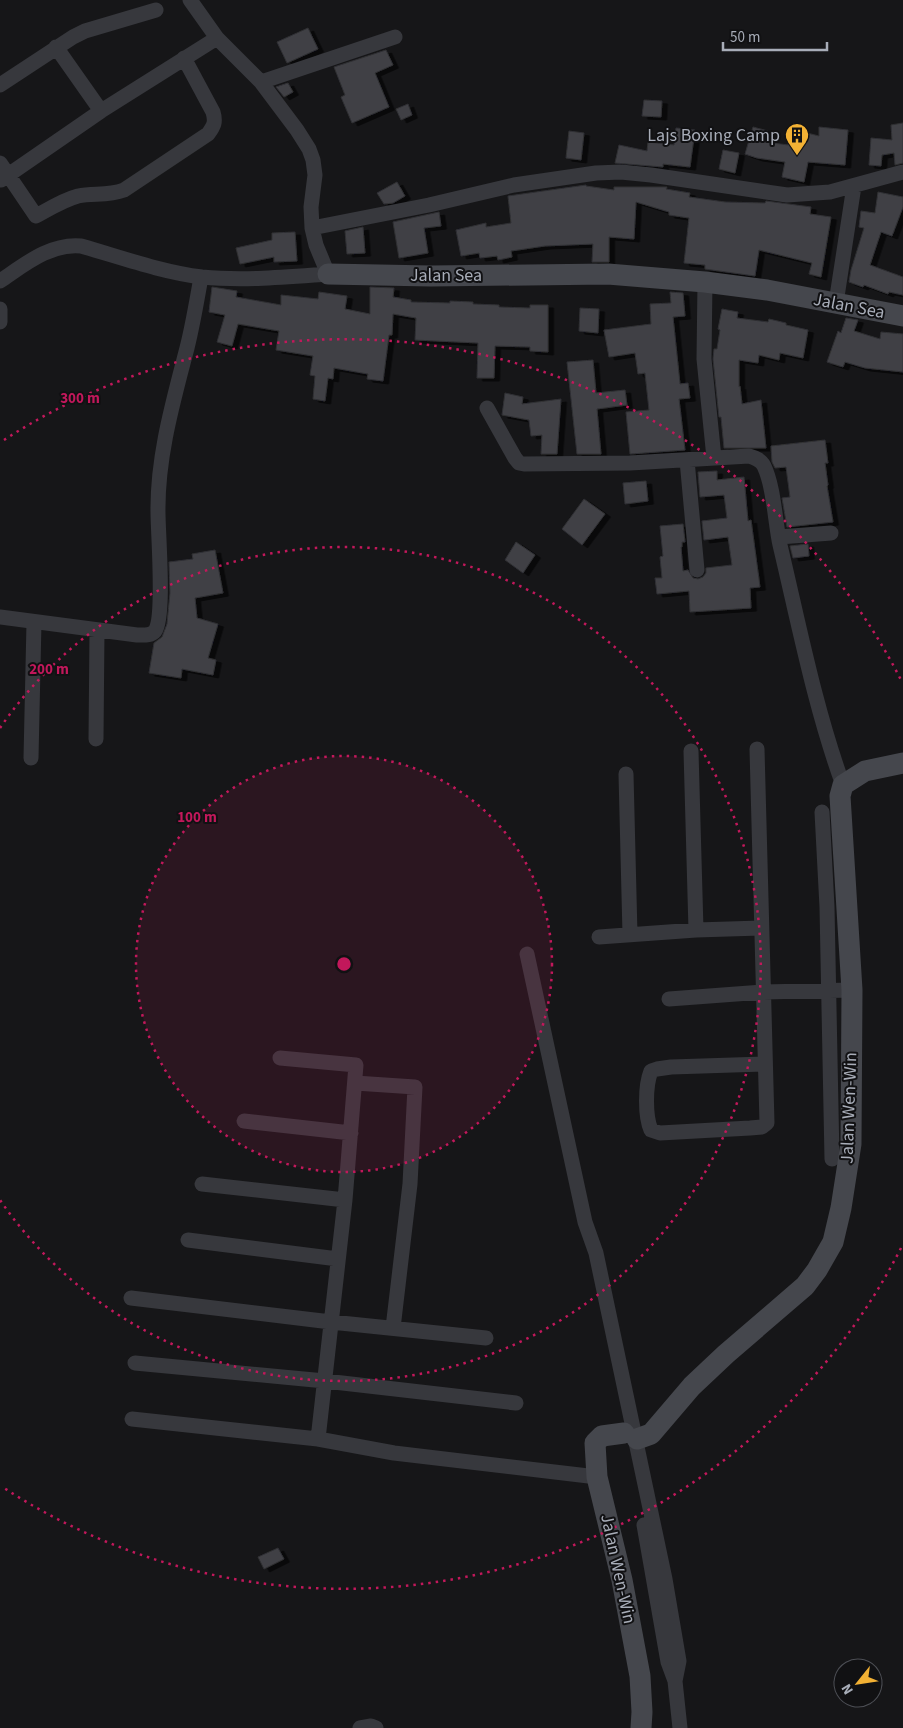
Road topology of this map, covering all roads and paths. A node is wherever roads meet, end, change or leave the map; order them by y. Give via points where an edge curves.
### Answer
1 (190, 0) edge
2 (156, 10) dead end
3 (395, 37) dead end
4 (217, 38) junction
5 (56, 46) junction
6 (184, 58) junction
7 (262, 82) junction
8 (0, 86) edge
9 (101, 111) junction
10 (903, 172) edge
11 (3, 173) edge
12 (854, 186) junction
13 (312, 228) junction
14 (328, 274) junction
15 (202, 277) junction
16 (0, 282) edge
17 (705, 282) junction
18 (836, 303) junction
19 (0, 309) edge
20 (903, 316) edge
21 (0, 322) edge
22 (487, 408) dead end
23 (714, 458) junction
24 (687, 460) junction
25 (830, 533) dead end
26 (779, 538) junction
27 (697, 570) dead end
28 (0, 617) edge
29 (34, 622) junction
30 (97, 630) junction
31 (96, 740) dead end
32 (757, 749) dead end
33 (691, 751) dead end
34 (31, 758) dead end
35 (903, 764) edge
36 (626, 774) dead end
37 (843, 785) junction
38 (822, 812) dead end
39 (761, 928) junction
40 (696, 930) junction
41 (630, 935) junction
42 (599, 937) dead end
43 (527, 954) dead end
44 (852, 990) junction
45 (828, 991) junction
46 (763, 992) junction
47 (669, 999) dead end
48 (280, 1058) dead end
49 (764, 1064) junction
50 (355, 1083) junction
51 (244, 1121) dead end
52 (351, 1133) junction
53 (832, 1159) dead end
54 (202, 1184) dead end
55 (345, 1200) junction
56 (188, 1240) dead end
57 (338, 1259) junction
58 (130, 1298) dead end
59 (331, 1322) junction
60 (393, 1328) junction
61 (486, 1338) dead end
62 (135, 1363) dead end
63 (325, 1381) junction
64 (516, 1403) dead end
65 (132, 1419) dead end
66 (630, 1436) junction
67 (318, 1439) junction
68 (597, 1477) junction
69 (360, 1728) edge
70 (376, 1728) edge
71 (641, 1728) edge
72 (680, 1728) edge

1 - 4 street
2 - 5 street via 85,32
3 - 7 street
4 - 6 street
4 - 7 street
5 - 8 street
5 - 9 street
6 - 9 street
6 - 11 street via 215,125 208,134 124,190 80,196 36,216
7 - 13 street via 297,130 313,160
9 - 11 street
10 - 12 street
12 - 13 street via 816,194 787,195 651,175 596,173 514,185
12 - 18 street
13 - 14 street
14 - 15 street, Jalan Sea
14 - 17 street, Jalan Sea via 598,274
15 - 16 street, Jalan Sea via 67,244 54,248
15 - 30 street via 169,417 159,475 161,601 157,626 150,635
17 - 18 street, Jalan Sea
17 - 23 street via 704,359
18 - 20 street, Jalan Sea
19 - 21 street
22 - 24 street via 519,463
23 - 24 street
23 - 26 street via 749,456 763,464
24 - 27 street
25 - 26 street
26 - 37 street via 828,744
28 - 29 street
29 - 30 street
29 - 34 street
30 - 31 street
32 - 39 street
33 - 40 street
35 - 37 street via 865,771
36 - 41 street
37 - 44 street, Jalan Wen-Win via 840,811
38 - 45 street
39 - 40 street
39 - 46 street
40 - 41 street
41 - 42 street
43 - 66 street via 584,1222 587,1256
44 - 45 street
44 - 66 street, Jalan Wen-Win via 851,1144 833,1242 804,1286 692,1386 651,1434
45 - 46 street
45 - 53 street
46 - 47 street
46 - 49 street
48 - 50 street via 356,1066
49 - 49 street via 768,1112 767,1123 762,1127 660,1133 651,1130 647,1102 650,1072 671,1067
50 - 52 street
50 - 60 street via 414,1087 410,1184
51 - 52 street
52 - 55 street
54 - 55 street
55 - 57 street
56 - 57 street
57 - 59 street
58 - 59 street
59 - 60 street
59 - 63 street
60 - 61 street
62 - 63 street
63 - 64 street
63 - 67 street
65 - 67 street
66 - 68 street, Jalan Wen-Win via 602,1436 595,1443
66 - 72 street via 668,1662 675,1681
67 - 68 street via 394,1453
68 - 71 street, Jalan Wen-Win via 622,1580 640,1676
69 - 70 street

